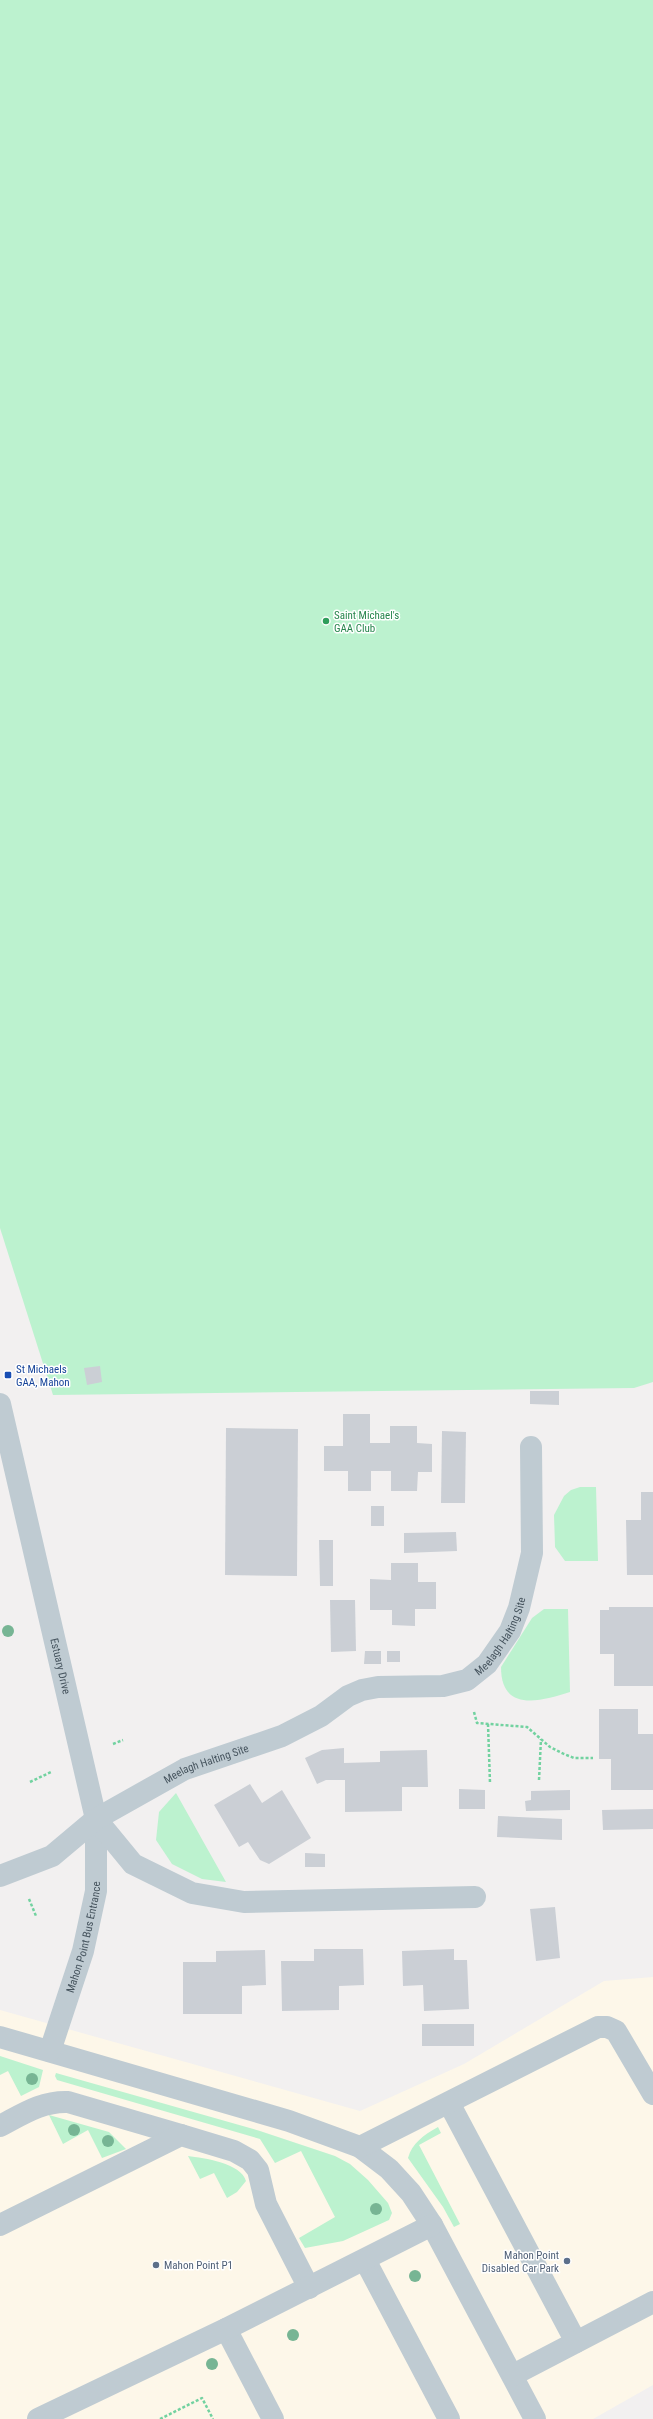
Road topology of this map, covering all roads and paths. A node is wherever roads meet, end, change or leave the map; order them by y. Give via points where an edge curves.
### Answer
1 (0, 1404) edge
2 (531, 1447) dead end
3 (467, 1680) junction
4 (488, 1724) junction
5 (541, 1738) junction
6 (593, 1758) dead end
7 (539, 1780) dead end
8 (490, 1783) dead end
9 (96, 1819) junction
10 (0, 1876) edge
11 (475, 1897) dead end
12 (0, 2037) edge
13 (50, 2051) junction
14 (653, 2094) edge
15 (449, 2103) junction
16 (0, 2126) edge
17 (181, 2135) junction
18 (360, 2147) junction
19 (0, 2225) edge
20 (432, 2225) junction
21 (365, 2260) junction
22 (309, 2288) junction
23 (653, 2302) edge
24 (226, 2329) junction
25 (576, 2342) junction
26 (513, 2375) junction
27 (38, 2419) edge
28 (160, 2419) edge
29 (213, 2419) edge
30 (273, 2419) edge
31 (449, 2419) edge
32 (535, 2419) edge

1 - 9 street, Estuary Drive
2 - 3 street, Meelagh Halting Site via 532,1553 519,1608 510,1631 487,1664
3 - 4 path via 477,1723
3 - 9 street, Meelagh Halting Site via 443,1686 378,1687 362,1690 348,1696 321,1716 282,1736 185,1769
4 - 5 path via 527,1727
4 - 8 path
5 - 6 path via 550,1747 574,1758
5 - 7 path
9 - 10 street via 52,1856
9 - 11 street via 133,1864 192,1893 244,1902
9 - 13 street, Mahon Point Bus Entrance via 96,1891 83,1952
12 - 13 street
13 - 18 street via 289,2121
14 - 15 street via 616,2031 598,2027
15 - 18 street
15 - 25 street
16 - 17 street via 42,2104 60,2102
17 - 19 street
17 - 22 street via 234,2151 250,2160 258,2170 266,2204
18 - 20 street via 389,2169 411,2193
20 - 21 street
20 - 26 street
21 - 22 street
21 - 31 street
22 - 24 street
23 - 25 street
24 - 27 street
24 - 30 street
25 - 26 street
26 - 32 street
28 - 29 path via 202,2398

